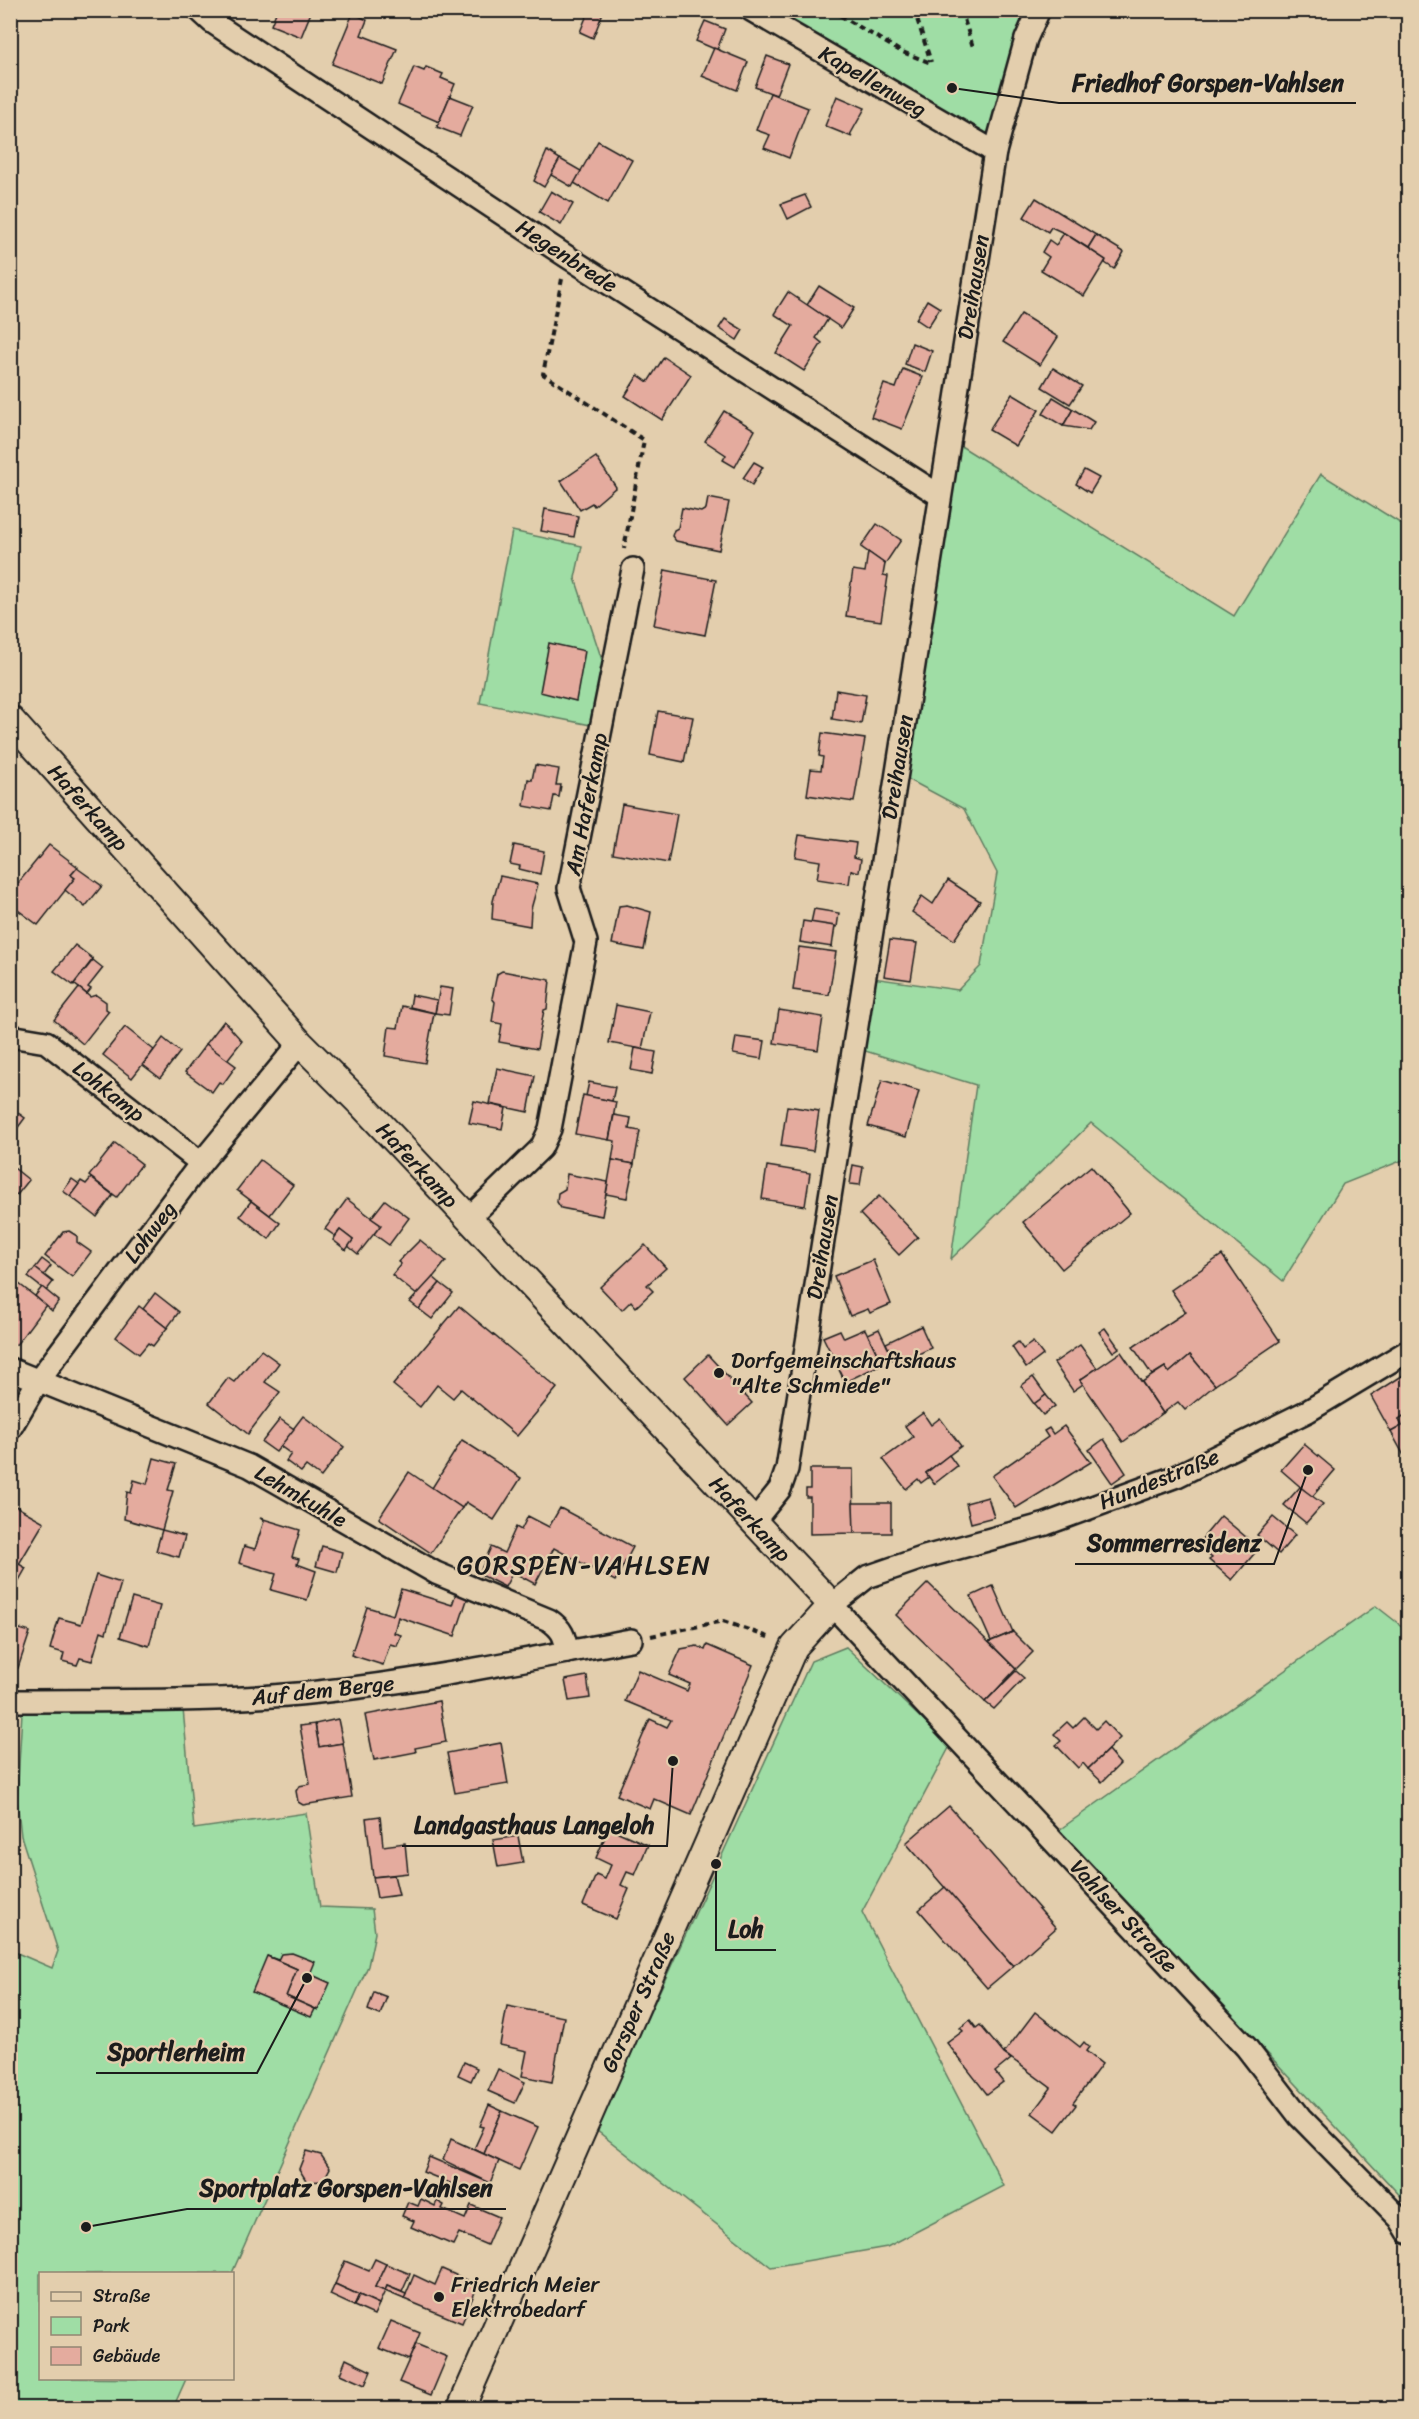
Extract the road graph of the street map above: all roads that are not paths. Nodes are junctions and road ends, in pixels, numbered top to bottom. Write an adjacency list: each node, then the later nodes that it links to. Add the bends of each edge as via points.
1 (199, 10): 5 (street, Hegenbrede, via 566,255)
2 (751, 10): 4 (street, Kapellenweg)
3 (1039, 10): 4 (street, Dreihausen, via 1026,39)
4 (995, 152): 5 (street, Dreihausen)
5 (939, 495): 16 (street, Dreihausen, via 787,1469 780,1489)
6 (633, 569): 11 (street, Am Haferkamp, via 569,888 586,942 550,1129 541,1148)
7 (10, 719): 9 (street, Haferkamp)
8 (10, 1036): 10 (street, Lohkamp, via 46,1042)
9 (300, 1043): 10 (street, Lohweg); 11 (street, Haferkamp)
10 (201, 1163): 14 (street, Lohweg)
11 (468, 1219): 16 (street, Haferkamp)
12 (1408, 1352): 17 (street, Hundestraße, via 1308,1411 1177,1476 1046,1524 867,1577)
13 (10, 1369): 14 (street, Lehmkuhle)
14 (38, 1381): 15 (street, Lohweg); 19 (street, Lehmkuhle, via 249,1466 436,1573 549,1620 565,1636)
15 (10, 1429)
16 (755, 1520): 17 (street, Haferkamp)
17 (832, 1605): 21 (street, Vahlser Straße, via 1246,2047 1300,2117 1400,2218); 22 (street, Gorsper Straße, via 794,1647)
18 (631, 1640): 19 (street, Auf dem Berge)
19 (567, 1652): 20 (street, Auf dem Berge, via 407,1681 307,1693 238,1699)
20 (10, 1701)
21 (1408, 2232)
22 (461, 2409)

